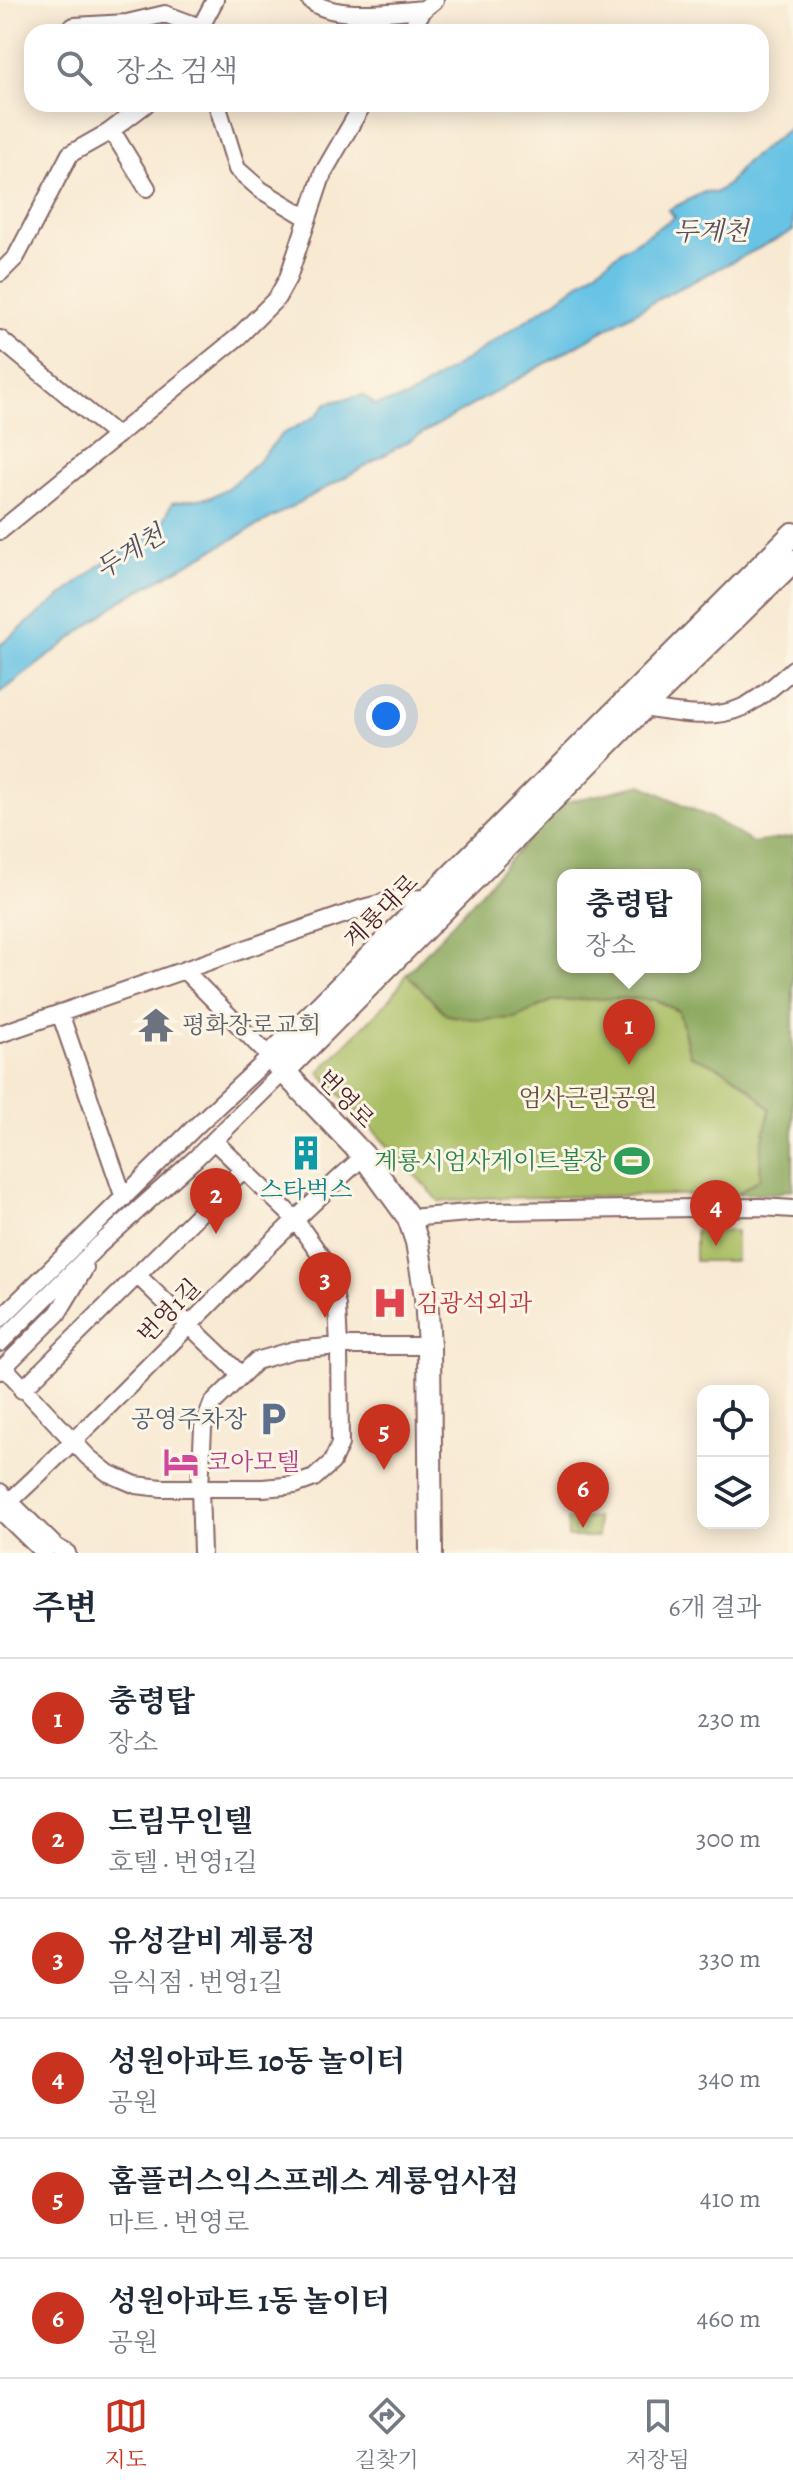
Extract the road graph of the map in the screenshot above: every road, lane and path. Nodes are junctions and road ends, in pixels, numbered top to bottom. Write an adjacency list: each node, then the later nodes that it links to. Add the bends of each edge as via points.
1 (215, 0): 6 (street)
2 (310, 0): 3 (street, via 337,13)
3 (430, 4): 7 (street)
4 (109, 24): 5 (street, via 165,14)
5 (186, 24)
6 (202, 24)
7 (415, 24)
8 (135, 112): 11 (street)
9 (219, 112): 13 (street, via 237,169)
10 (358, 112): 13 (street, via 323,173)
11 (109, 132): 12 (street); 14 (street, via 70,154 16,257)
12 (147, 188)
13 (306, 217): 16 (street, via 277,298 238,337)
14 (0, 273)
15 (0, 339): 16 (street)
16 (117, 436): 17 (street)
17 (0, 531)
18 (793, 534): 24 (main road, 계룡대로)
19 (793, 561): 21 (main road, 계룡대로)
20 (793, 669): 23 (street, via 742,708)
21 (678, 675): 22 (main road, 계룡대로); 23 (street, via 673,694)
22 (643, 708): 23 (street); 28 (main road, 계룡대로)
23 (685, 713)
24 (429, 898): 25 (street, via 363,908); 28 (main road, 계룡대로)
25 (184, 970): 26 (street); 28 (street)
26 (60, 1013): 27 (street); 32 (street)
27 (0, 1034)
28 (277, 1064): 29 (street, 계룡대로); 30 (main road, 번영로); 32 (street, 계룡대로, via 194,1128)
29 (214, 1141): 31 (street); 36 (street, 계룡대로)
30 (364, 1156): 34 (street, 번영1길); 35 (main road, 번영로)
31 (244, 1169): 34 (street); 37 (street)
32 (124, 1198): 38 (street, 계룡대로)
33 (793, 1209): 35 (street, via 491,1211)
34 (294, 1218): 39 (street, 번영1길); 41 (street, via 328,1266)
35 (409, 1218): 42 (main road, 번영로, via 426,1297)
36 (98, 1246): 40 (street, 계룡대로); 43 (street, via 58,1313)
37 (137, 1275): 39 (street); 45 (street)
38 (0, 1319)
39 (188, 1325): 44 (street); 46 (street, 번영1길)
40 (0, 1343)
41 (339, 1346): 42 (street); 44 (street, via 269,1357); 47 (street, via 340,1444 332,1462 314,1478 295,1485)
42 (429, 1346): 52 (main road, 번영로)
43 (2, 1369): 45 (street)
44 (241, 1375): 47 (street, via 212,1404 203,1428)
45 (22, 1390): 46 (street)
46 (73, 1443): 47 (street, via 108,1473 136,1485); 48 (street, 번영1길)
47 (200, 1488): 51 (street)
48 (2, 1502): 49 (street); 50 (street)
49 (44, 1553)
50 (67, 1553)
51 (202, 1553)
52 (431, 1553)

